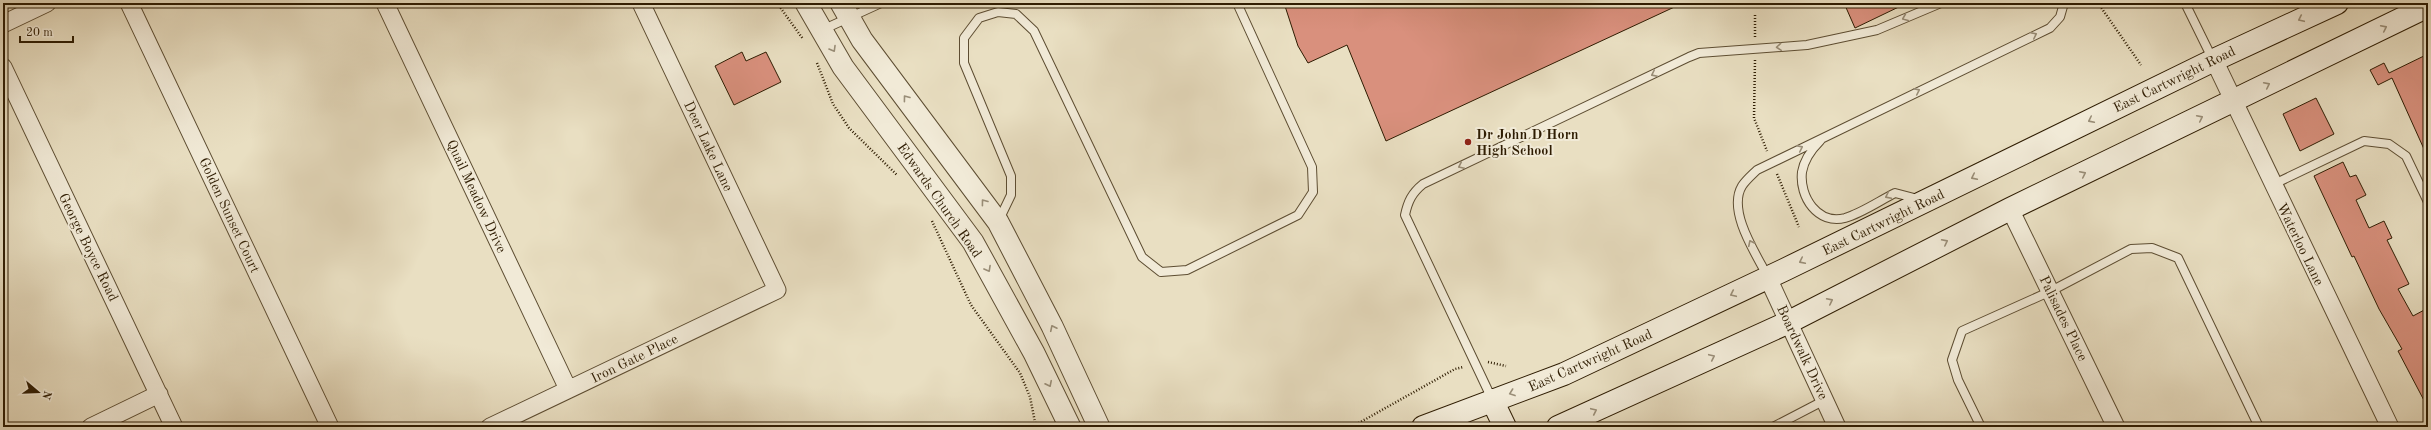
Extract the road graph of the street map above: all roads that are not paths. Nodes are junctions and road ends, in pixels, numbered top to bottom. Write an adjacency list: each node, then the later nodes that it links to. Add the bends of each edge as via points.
1 (47, 3): 14 (street)
2 (129, 3): 35 (street, Golden Sunset Court)
3 (385, 3): 29 (street, Quail Meadow Drive)
4 (642, 3): 26 (street, Deer Lake Lane)
5 (806, 3): 15 (street, Edwards Church Road)
6 (881, 3): 13 (lane)
7 (1237, 3): 24 (lane, via 1312,167 1313,192 1298,215 1186,270 1161,272 1142,257 1034,31 1016,14 998,12 979,18 964,38 964,63 1012,176 1010,195)
8 (1941, 3): 31 (lane, one-way to 31, via 1877,30 1807,45 1699,53 1423,184 1413,192 1407,203 1405,215)
9 (2064, 3): 19 (lane, one-way to 9, via 2050,28 2060,17)
10 (2185, 3): 16 (lane)
11 (2337, 3): 16 (main road, East Cartwright Road, one-way to 16)
12 (2428, 6): 18 (main road, one-way to 12)
13 (844, 11): 15 (lane); 24 (street, one-way to 13)
14 (3, 24)
15 (814, 37): 37 (street, Edwards Church Road, one-way to 37, via 842,66 973,242 1034,353)
16 (2214, 60): 18 (street, Waterloo Lane); 21 (main road, East Cartwright Road, one-way to 21)
17 (3, 67): 30 (street, George Boyce Road)
18 (2232, 103): 20 (street, Waterloo Lane); 23 (main road, one-way to 18)
19 (1824, 136): 21 (lane, one-way to 19, via 1895,193 1845,218 1823,216 1806,199 1802,186 1802,172 1811,149); 25 (lane, one-way to 19, via 1743,226 1738,206 1742,186 1757,170)
20 (2272, 185): 22 (lane, via 2364,141 2389,144 2406,156); 47 (street, Waterloo Lane)
21 (1925, 201): 25 (main road, East Cartwright Road, one-way to 25)
22 (2428, 202)
23 (2010, 209): 27 (street, Palisades Place); 28 (main road, one-way to 23)
24 (998, 222): 38 (street, one-way to 24, via 1052,326)
25 (1768, 278): 28 (street, Boardwalk Drive); 31 (main road, East Cartwright Road, one-way to 31, via 1564,374)
26 (778, 290): 29 (street, Iron Gate Place)
27 (2051, 291): 44 (lane, via 1962,331 1952,360 1958,380); 45 (street, Palisades Place); 46 (lane, via 2131,249 2152,248 2178,258)
28 (1789, 322): 32 (street, Boardwalk Drive); 41 (main road, one-way to 28)
29 (568, 390): 36 (street, Iron Gate Place)
30 (159, 394): 33 (street); 34 (street, George Boyce Road)
31 (1492, 400): 39 (main road, East Cartwright Road); 40 (main road)
32 (1825, 400): 42 (lane); 43 (street, Boardwalk Drive)
33 (91, 427)
34 (174, 427)
35 (330, 427)
36 (490, 427)
37 (1070, 427)
38 (1099, 427)
39 (1423, 427)
40 (1505, 427)
41 (1558, 427)
42 (1773, 427)
43 (1837, 427)
44 (1981, 427)
45 (2116, 427)
46 (2259, 427)
47 (2390, 427)

